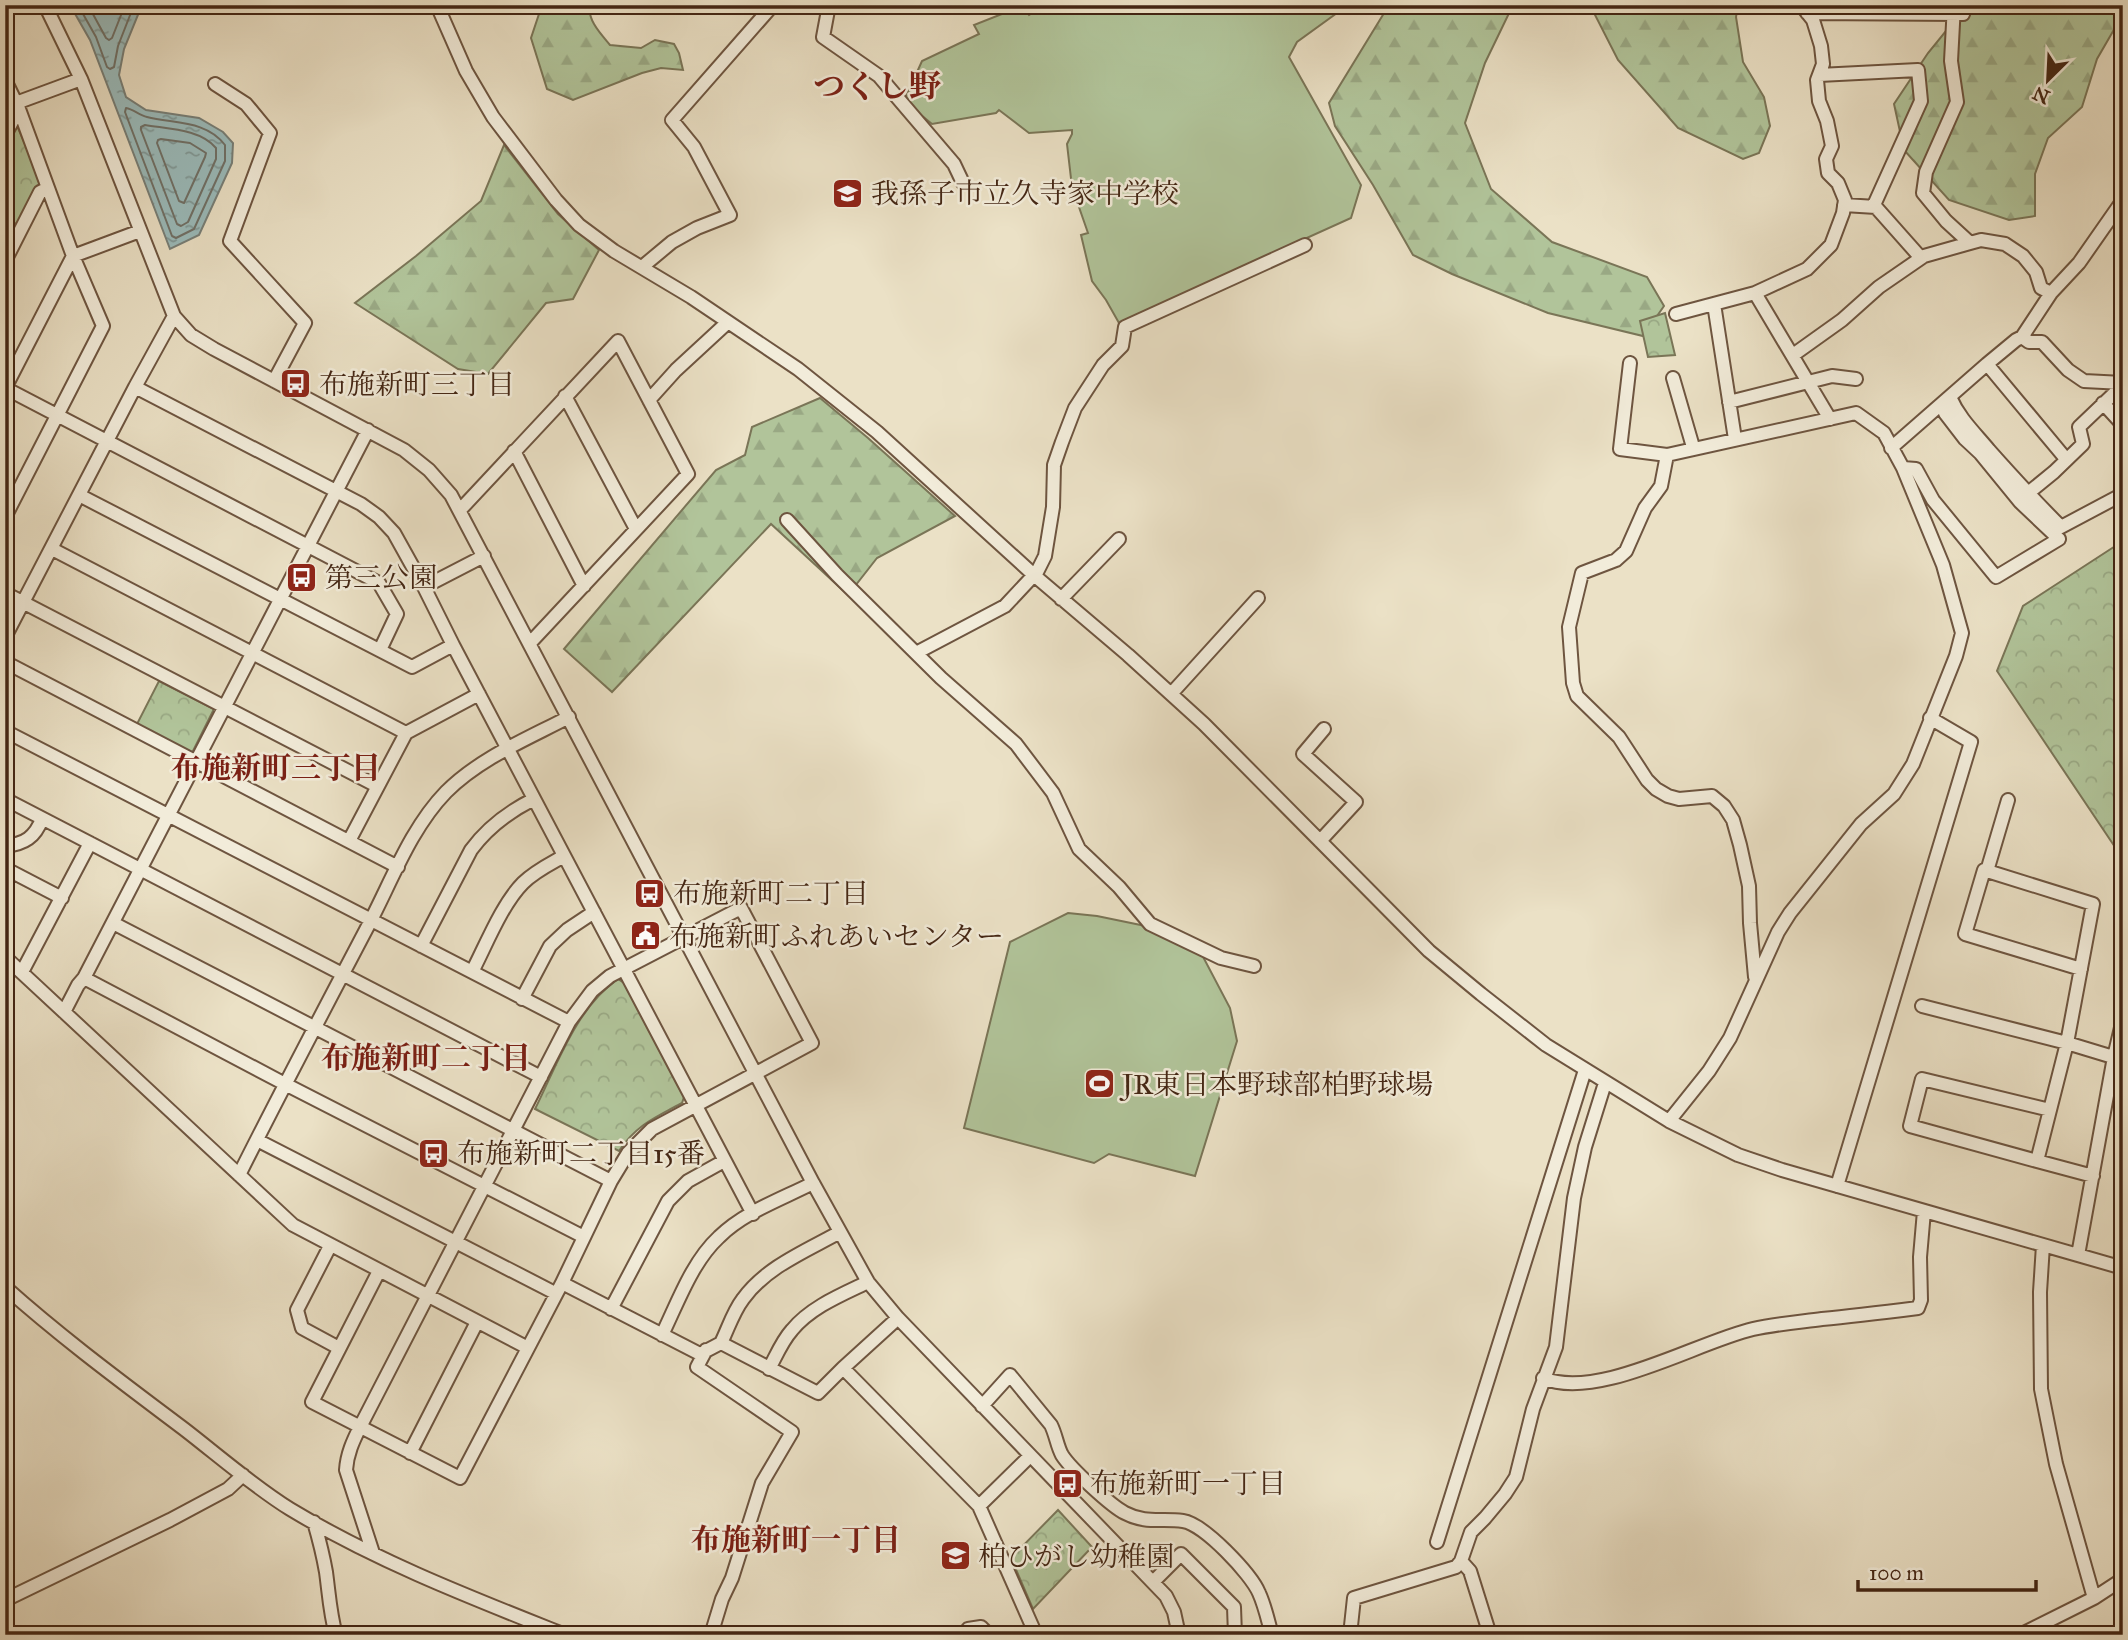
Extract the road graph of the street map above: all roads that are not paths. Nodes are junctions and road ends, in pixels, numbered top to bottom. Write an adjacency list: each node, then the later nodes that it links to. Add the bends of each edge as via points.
1 (45, 5): 8 (street)
2 (437, 5): 24 (street, via 477,91 524,160 579,225)
3 (773, 5): 24 (street, via 672,120 695,147 730,215 672,242)
4 (829, 5): 13 (street, via 823,37 879,76 954,164)
5 (1958, 8): 6 (street); 19 (street, via 1951,61 1956,103 1926,172 1923,193)
6 (1804, 9): 7 (street, via 1814,20 1821,46)
7 (1819, 75): 16 (street, via 1819,101 1832,146 1826,159 1828,173 1838,183); 17 (street, via 1918,70 1921,101)
8 (80, 79): 11 (street); 18 (street)
9 (5, 80): 11 (street)
10 (215, 84): 37 (street, via 246,104 270,133 230,241 305,323)
11 (18, 106): 12 (street); 14 (street)
12 (5, 135)
13 (963, 183)
14 (48, 188): 21 (street); 23 (street, via 40,192)
15 (2123, 200): 26 (street)
16 (1844, 205): 17 (street); 25 (street, via 1831,245 1807,269)
17 (1876, 207): 22 (street)
18 (139, 231): 21 (street); 29 (street)
19 (1970, 243): 22 (street); 26 (street, via 2005,244 2023,256 2041,288)
20 (1305, 245): 71 (street, via 1125,327 1122,346 1103,365 1075,408 1062,442 1054,465 1045,556)
21 (73, 256): 41 (street); 47 (street, via 103,326)
22 (1922, 258): 32 (street)
23 (5, 261)
24 (642, 267): 30 (street)
25 (1755, 293): 27 (street); 32 (street)
26 (2051, 293): 31 (street)
27 (1714, 304): 28 (street); 45 (street)
28 (1676, 314)
29 (174, 316): 37 (street, via 191,335); 40 (street)
30 (729, 322): 43 (street); 71 (street, via 841,401)
31 (2022, 337): 34 (street); 39 (street, via 2042,342 2084,381)
32 (1793, 355): 38 (street)
33 (1630, 363): 56 (street, via 1620,449)
34 (1987, 364): 44 (street); 57 (street)
35 (1673, 379): 53 (street)
36 (1856, 379): 38 (street, via 1832,376)
37 (274, 380): 50 (street)
38 (1808, 382): 45 (street); 48 (street)
39 (2123, 384): 46 (street)
40 (135, 387): 52 (street); 59 (street)
41 (5, 388): 47 (street)
42 (565, 396): 43 (street, via 618,341); 55 (street); 66 (street)
43 (649, 400): 66 (street, via 688,474)
44 (1946, 401): 54 (street); 58 (street, via 1945,413 1965,439 2059,539 1996,576 1933,500 1916,469); 60 (street)
45 (1729, 402): 51 (street)
46 (2103, 403): 49 (street); 57 (street, via 2079,427 2083,444)
47 (58, 415): 52 (street); 64 (street)
48 (1830, 419): 51 (street); 54 (street, via 1856,413 1884,433)
49 (2123, 425)
50 (368, 430): 59 (street); 63 (street, via 429,470)
51 (1735, 439): 53 (street)
52 (107, 440): 62 (street); 68 (street)
53 (1693, 447): 56 (street)
54 (1891, 449): 58 (street)
55 (514, 451): 63 (street); 72 (street)
56 (1667, 455): 125 (street, via 1661,486 1626,551 1616,560 1582,573 1569,626 1573,683 1577,696 1619,737 1656,789 1679,799 1712,796 1733,820 1749,886)
57 (2066, 459): 60 (street)
58 (1903, 468): 90 (street, via 1942,565 1962,633)
59 (335, 490): 68 (street); 73 (street, via 379,517 394,533)
60 (2027, 494): 61 (street, via 2061,527)
61 (2123, 494)
62 (79, 495): 69 (street); 76 (street)
63 (460, 510): 70 (street)
64 (5, 517)
65 (787, 520): 83 (street)
66 (636, 529): 72 (street)
67 (1119, 539): 77 (street)
68 (307, 544): 76 (street); 82 (street, via 379,583 397,614)
69 (52, 549): 78 (street); 84 (street)
70 (484, 556): 73 (street); 80 (street)
71 (1034, 575): 77 (street); 83 (street, via 1005,606)
72 (584, 586): 80 (street)
73 (424, 587): 81 (street)
74 (5, 593): 78 (street)
75 (1258, 598): 87 (street)
76 (280, 599): 82 (street); 84 (street)
77 (1061, 599): 87 (street)
78 (23, 603): 79 (street); 88 (street)
79 (5, 637)
80 (530, 643): 89 (street)
81 (453, 645): 82 (street, via 412,667); 86 (street)
82 (380, 650)
83 (916, 653): 118 (street, via 1026,755 1053,793 1079,849 1150,924 1221,958)
84 (253, 654): 88 (street); 93 (street)
85 (5, 662): 95 (street)
86 (479, 694): 93 (street); 94 (street)
87 (1171, 694): 103 (street)
88 (225, 708): 95 (street); 96 (street)
89 (569, 717): 94 (street); 115 (street)
90 (1930, 718): 125 (street, via 1913,764 1894,794 1861,824 1790,914); 150 (street, via 1971,743)
91 (1324, 729): 103 (street, via 1303,754 1356,802)
92 (5, 731): 100 (street)
93 (406, 733): 96 (street)
94 (507, 749): 98 (street); 107 (street, via 447,791 422,822)
95 (197, 762): 100 (street); 102 (street)
96 (377, 786): 102 (street)
97 (5, 799): 101 (street)
98 (534, 799): 106 (street); 116 (street, via 502,817 480,838)
99 (2008, 800): 109 (street)
100 (169, 816): 108 (street); 113 (street)
101 (43, 819): 104 (street); 105 (street, via 36,834)
102 (349, 841): 107 (street)
103 (1320, 841): 134 (street, via 1429,951 1546,1045)
104 (90, 844): 108 (street); 111 (street)
105 (10, 847)
106 (564, 856): 112 (street); 122 (street, via 538,870 512,897)
107 (398, 867): 113 (street)
108 (141, 869): 114 (street); 123 (street)
109 (1987, 871): 120 (street, via 2093,904); 120 (street, via 1965,934)
110 (5, 885): 111 (street, via 12,872)
111 (62, 898): 121 (street)
112 (594, 912): 119 (street); 126 (street, via 550,946)
113 (371, 920): 116 (street); 123 (street)
114 (113, 923): 124 (street); 131 (street)
115 (685, 937): 119 (street); 135 (street); 135 (street, via 741,908 812,1043)
116 (421, 946): 122 (street)
117 (5, 957): 121 (street)
118 (1254, 966)
119 (623, 968): 130 (street, via 592,990); 139 (street)
120 (2081, 969): 132 (street)
121 (22, 972): 128 (street)
122 (472, 972): 126 (street)
123 (342, 975): 131 (street); 136 (street)
124 (84, 978): 128 (street); 138 (street)
125 (1755, 981): 141 (street, via 1730,1038)
126 (522, 999): 130 (street)
127 (1922, 1006): 132 (street)
128 (64, 1012): 146 (street)
129 (2123, 1020): 133 (street)
130 (569, 1022): 136 (street)
131 (314, 1029): 138 (street); 142 (street)
132 (2067, 1043): 133 (street); 140 (street)
133 (2118, 1059): 147 (street)
134 (1585, 1070): 137 (street); 184 (street)
135 (756, 1073): 139 (street); 149 (street)
136 (541, 1077): 142 (street)
137 (1605, 1083): 141 (street); 176 (street, via 1574,1198 1556,1347)
138 (285, 1084): 143 (street); 151 (street)
139 (695, 1105): 144 (street); 148 (street, via 639,1139)
140 (2050, 1110): 145 (street); 145 (street, via 1922,1079 1910,1126)
141 (1669, 1121): 150 (street, via 1738,1154)
142 (513, 1131): 148 (street); 151 (street)
143 (257, 1140): 146 (street); 156 (street)
144 (724, 1161): 153 (street); 166 (street, via 688,1181 668,1201)
145 (2037, 1161): 147 (street)
146 (239, 1175): 158 (street, via 293,1225)
147 (2093, 1176): 159 (street)
148 (611, 1181): 155 (street)
149 (813, 1183): 153 (street); 154 (street)
150 (1837, 1186): 152 (street)
151 (485, 1187): 155 (street); 156 (street)
152 (1924, 1211): 157 (street); 176 (street, via 1918,1308 1754,1328 1619,1377 1580,1382)
153 (752, 1214): 169 (street, via 733,1225 699,1261)
154 (840, 1232): 162 (street); 170 (street, via 755,1284)
155 (584, 1237): 164 (street)
156 (456, 1242): 164 (street); 165 (street)
157 (2043, 1245): 159 (street); 189 (street, via 2041,1389 2056,1464)
158 (330, 1246): 161 (street); 171 (street, via 297,1310 302,1328)
159 (2078, 1255): 160 (street)
160 (2123, 1268)
161 (379, 1271): 165 (street); 171 (street)
162 (868, 1282): 167 (street); 175 (street, via 804,1318 792,1329)
163 (5, 1287): 181 (street)
164 (558, 1288): 166 (street); 172 (street)
165 (428, 1297): 168 (street); 178 (street)
166 (611, 1309): 169 (street)
167 (898, 1318): 174 (street); 177 (street)
168 (477, 1322): 172 (street); 179 (street)
169 (662, 1335): 173 (street, via 700,1354)
170 (721, 1343): 173 (street); 175 (street)
171 (339, 1348): 178 (street, via 312,1402)
172 (527, 1348): 179 (street, via 460,1478)
173 (706, 1350): 194 (street, via 697,1367 792,1432 762,1483)
174 (843, 1368): 175 (street, via 818,1393); 182 (street)
175 (769, 1369)
176 (1543, 1378): 186 (street, via 1516,1477 1471,1532)
177 (982, 1406): 180 (street); 199 (street, via 1010,1375 1051,1425 1070,1467 1122,1512 1142,1521 1185,1521 1231,1556 1259,1592)
178 (360, 1427): 179 (street); 185 (street, via 346,1470)
179 (410, 1452)
180 (1030, 1456): 182 (street); 188 (street)
181 (243, 1475): 183 (street); 190 (street, via 228,1489 182,1514)
182 (979, 1506): 196 (street)
183 (314, 1522): 185 (street); 192 (street)
184 (1437, 1542)
185 (373, 1553): 193 (street)
186 (1461, 1561): 200 (street, via 1456,1567 1354,1598); 201 (street, via 1469,1571)
187 (2123, 1579): 189 (street)
188 (1153, 1582): 197 (street, via 1166,1596); 198 (street, via 1181,1554 1234,1607)
189 (2094, 1598): 202 (street)
190 (5, 1600)
191 (968, 1629): 195 (street, via 981,1627)
192 (337, 1635)
193 (565, 1635)
194 (711, 1635)
195 (989, 1635)
196 (1036, 1635)
197 (1180, 1635)
198 (1235, 1635)
199 (1272, 1635)
200 (1350, 1635)
201 (1490, 1635)
202 (2020, 1635)

